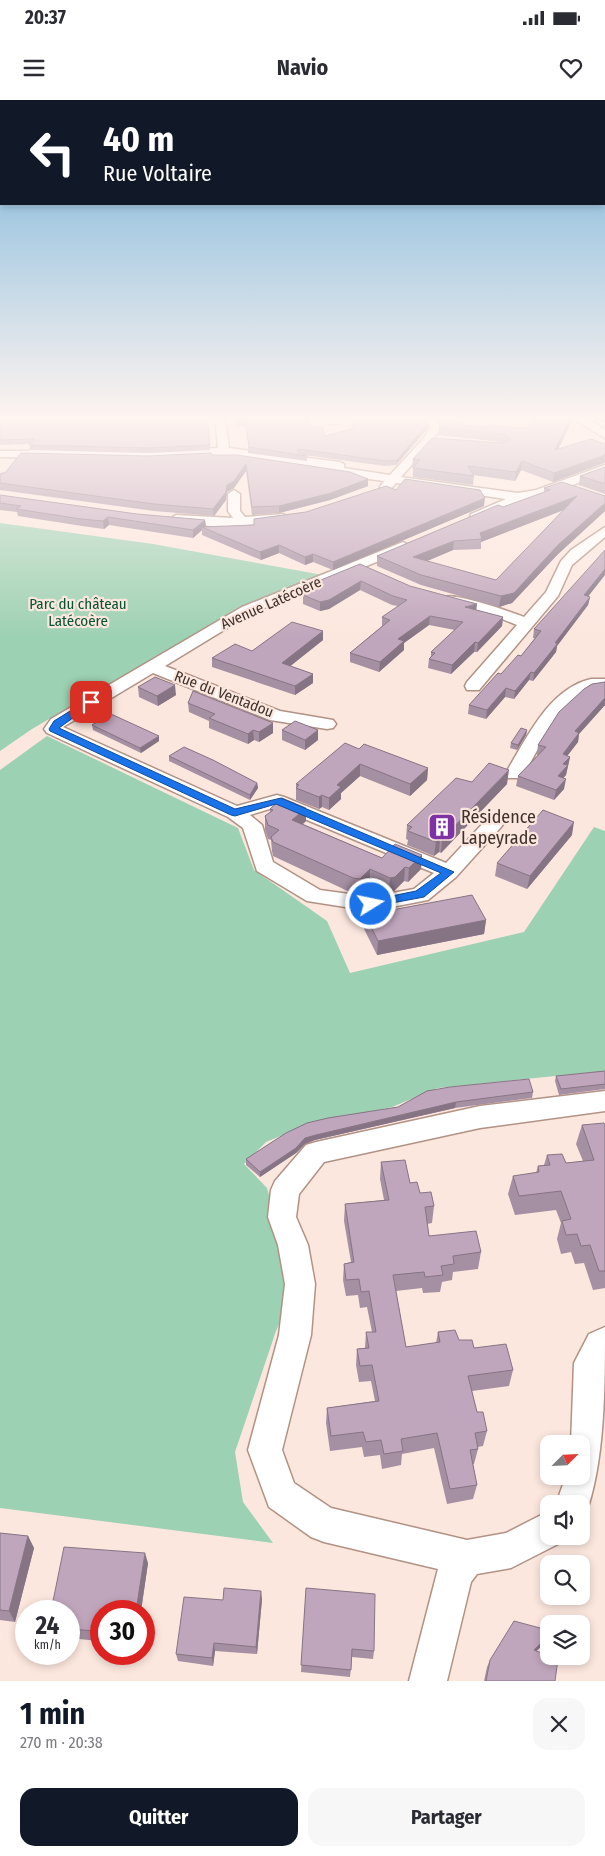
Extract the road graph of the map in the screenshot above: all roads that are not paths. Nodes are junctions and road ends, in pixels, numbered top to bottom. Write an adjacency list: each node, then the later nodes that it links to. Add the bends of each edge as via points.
1 (377, 490): 6 (street)
2 (481, 490): 8 (street)
3 (543, 490): 8 (street)
4 (575, 490): 5 (street)
5 (582, 492)
6 (370, 493)
7 (234, 494): 11 (street, via 234,511)
8 (513, 495): 12 (street)
9 (298, 515): 11 (street)
10 (164, 517): 11 (street)
11 (242, 522)
12 (462, 523)
13 (605, 532): 18 (street, via 566,564 553,593)
14 (416, 541): 15 (street, Avenue Latécoère)
15 (360, 566): 16 (street); 19 (street, Avenue Latécoère, via 247,610)
16 (376, 572)
17 (434, 595): 18 (street)
18 (532, 619): 21 (street)
19 (151, 666): 22 (street, Rue du Ventadou, via 276,716); 24 (street, Avenue Latécoère, via 57,723 53,729)
20 (605, 684): 23 (street, via 590,683 574,690 550,717)
21 (473, 686)
22 (327, 724)
23 (514, 774)
24 (235, 813): 26 (street, via 277,801); 26 (street, via 252,825 264,866 315,896 371,904 420,894)
25 (494, 823): 26 (street)
26 (449, 872)
27 (605, 1101): 31 (street, via 480,1117 316,1153 285,1190 282,1217 293,1245 300,1284 295,1335 265,1450 282,1496 324,1524)
28 (605, 1342): 29 (street, via 590,1363 587,1458)
29 (578, 1495)
30 (540, 1534): 31 (street, via 511,1550)
31 (466, 1558): 32 (street, via 455,1573)
32 (428, 1681)

